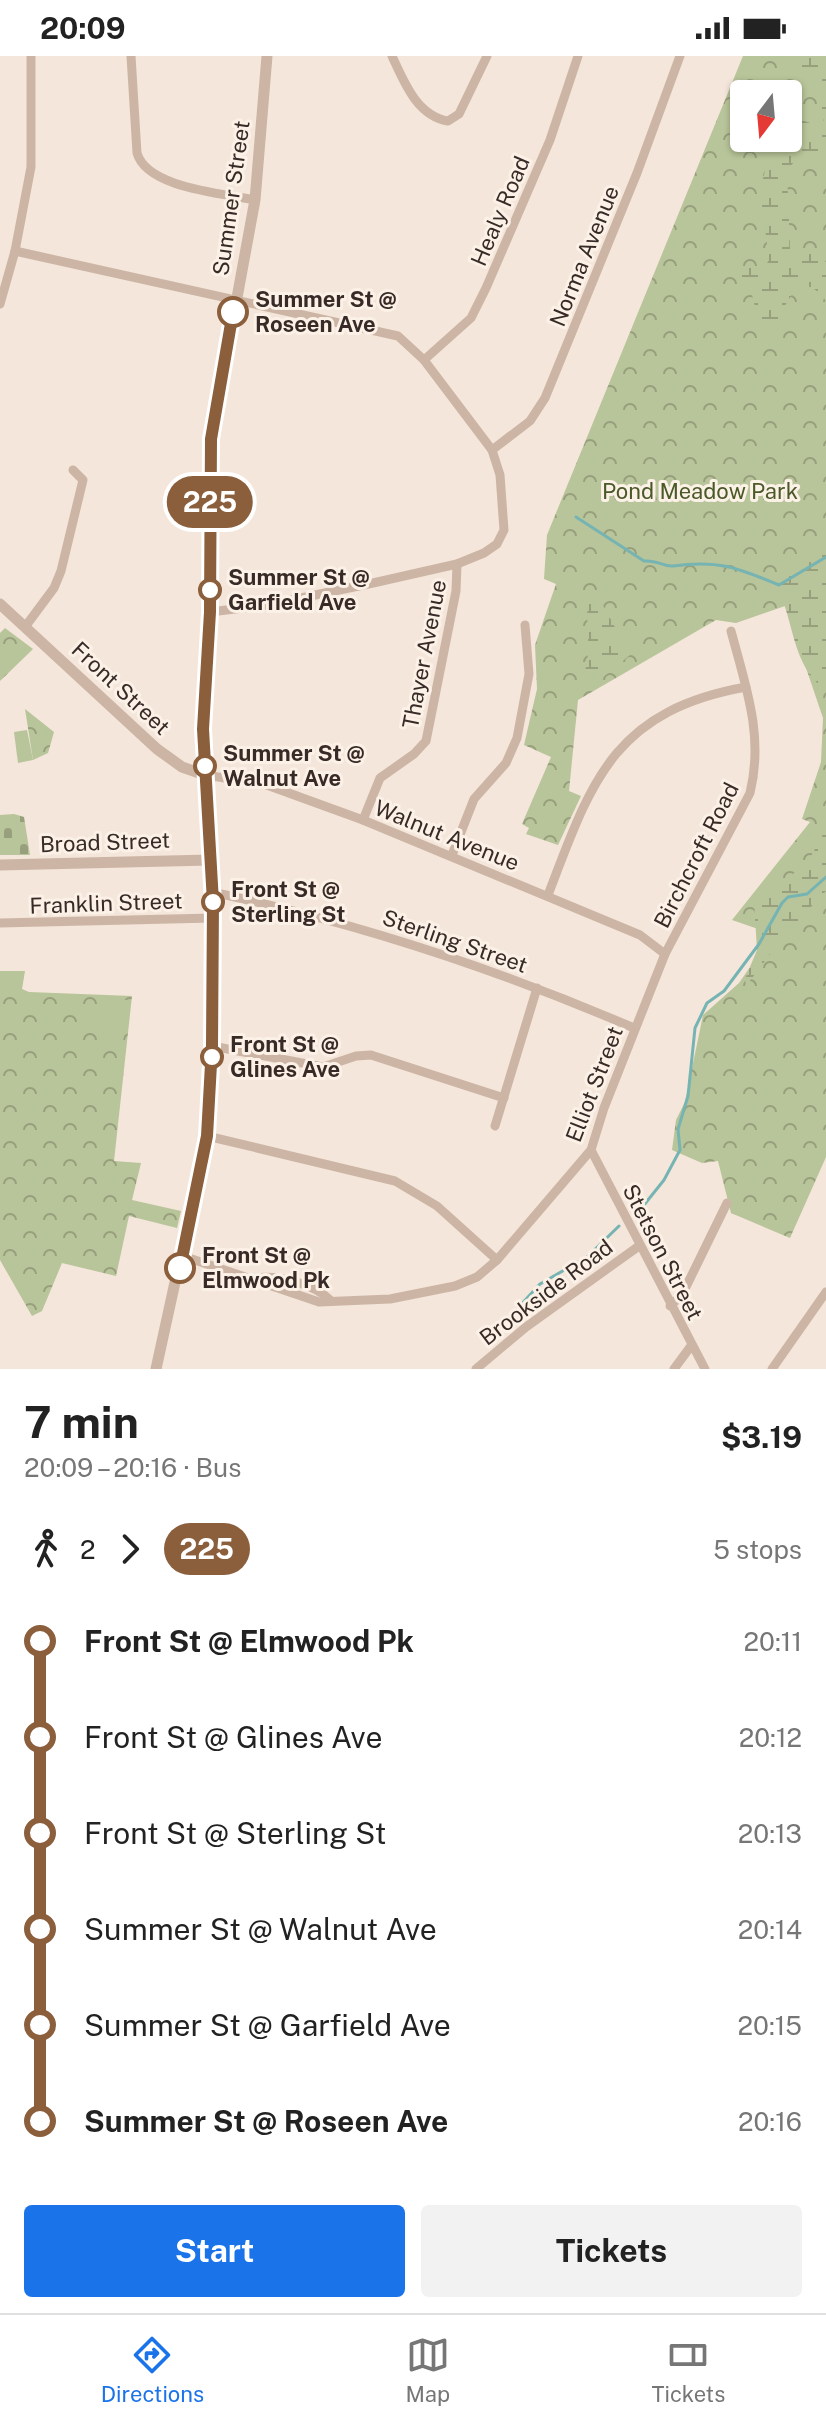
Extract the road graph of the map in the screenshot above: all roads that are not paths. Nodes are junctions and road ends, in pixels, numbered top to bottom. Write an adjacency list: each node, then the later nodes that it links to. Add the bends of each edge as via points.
1 (31, 56): 9 (street, via 31,167)
2 (131, 56): 8 (street, via 137,153 144,168 166,181)
3 (267, 56): 8 (street, Summer Street)
4 (392, 56): 5 (street, via 424,111 448,121 459,114)
5 (487, 56)
6 (578, 56): 12 (street, Healy Road, via 550,140 471,318)
7 (680, 56): 13 (street, Norma Avenue, via 545,398 530,421)
8 (255, 200): 10 (street, Summer Street)
9 (15, 251): 10 (street); 11 (street)
10 (235, 301): 12 (street, via 381,329 398,336); 17 (street, Summer Street, via 211,439)
11 (0, 304)
12 (424, 360): 13 (street)
13 (492, 450): 15 (street, via 505,516 502,538)
14 (73, 470): 19 (street, via 83,480 61,571)
15 (457, 564): 17 (street, via 267,605); 23 (street, Thayer Avenue, via 428,734 421,748 380,778)
16 (0, 604): 19 (street, Front Street)
17 (210, 612): 22 (street, Summer Street)
18 (525, 625): 24 (street, via 529,674 517,738 506,763 474,799)
19 (25, 627): 22 (street, Front Street, via 157,749)
20 (731, 631): 21 (street, Birchcroft Road)
21 (746, 687): 28 (street, via 660,717 614,754 589,791); 31 (street, Birchcroft Road, via 758,747 750,793)
22 (205, 775): 23 (street, Walnut Avenue, via 264,784); 25 (street)
23 (363, 820): 24 (street, Walnut Avenue)
24 (452, 855): 28 (street, Walnut Avenue)
25 (210, 860): 26 (street, Broad Street); 27 (street)
26 (0, 865)
27 (212, 892): 29 (street); 32 (street, Sterling Street, via 354,925)
28 (548, 895): 31 (street, Walnut Avenue, via 640,935)
29 (213, 918): 30 (street, Franklin Street); 34 (street)
30 (0, 923)
31 (665, 954): 33 (street, Elliot Street)
32 (537, 988): 33 (street, Sterling Street); 35 (street)
33 (634, 1028): 38 (street, Elliot Street)
34 (212, 1046): 35 (street, via 331,1066 371,1055); 37 (street)
35 (504, 1098): 36 (street)
36 (495, 1126)
37 (207, 1136): 41 (street); 42 (street, via 395,1181 437,1206)
38 (591, 1150): 40 (street, Stetson Street); 42 (street, Elliot Street)
39 (727, 1203): 44 (street, via 682,1295)
40 (639, 1246): 44 (street, Stetson Street); 47 (street, Brookside Road)
41 (183, 1256): 42 (street, Elliot Street, via 319,1302 390,1299 455,1286); 46 (street)
42 (497, 1260)
43 (826, 1292): 50 (street)
44 (670, 1306): 45 (street, Stetson Street)
45 (691, 1346): 48 (street); 49 (street, Stetson Street)
46 (156, 1369)
47 (476, 1369)
48 (674, 1369)
49 (705, 1369)
50 (772, 1369)

